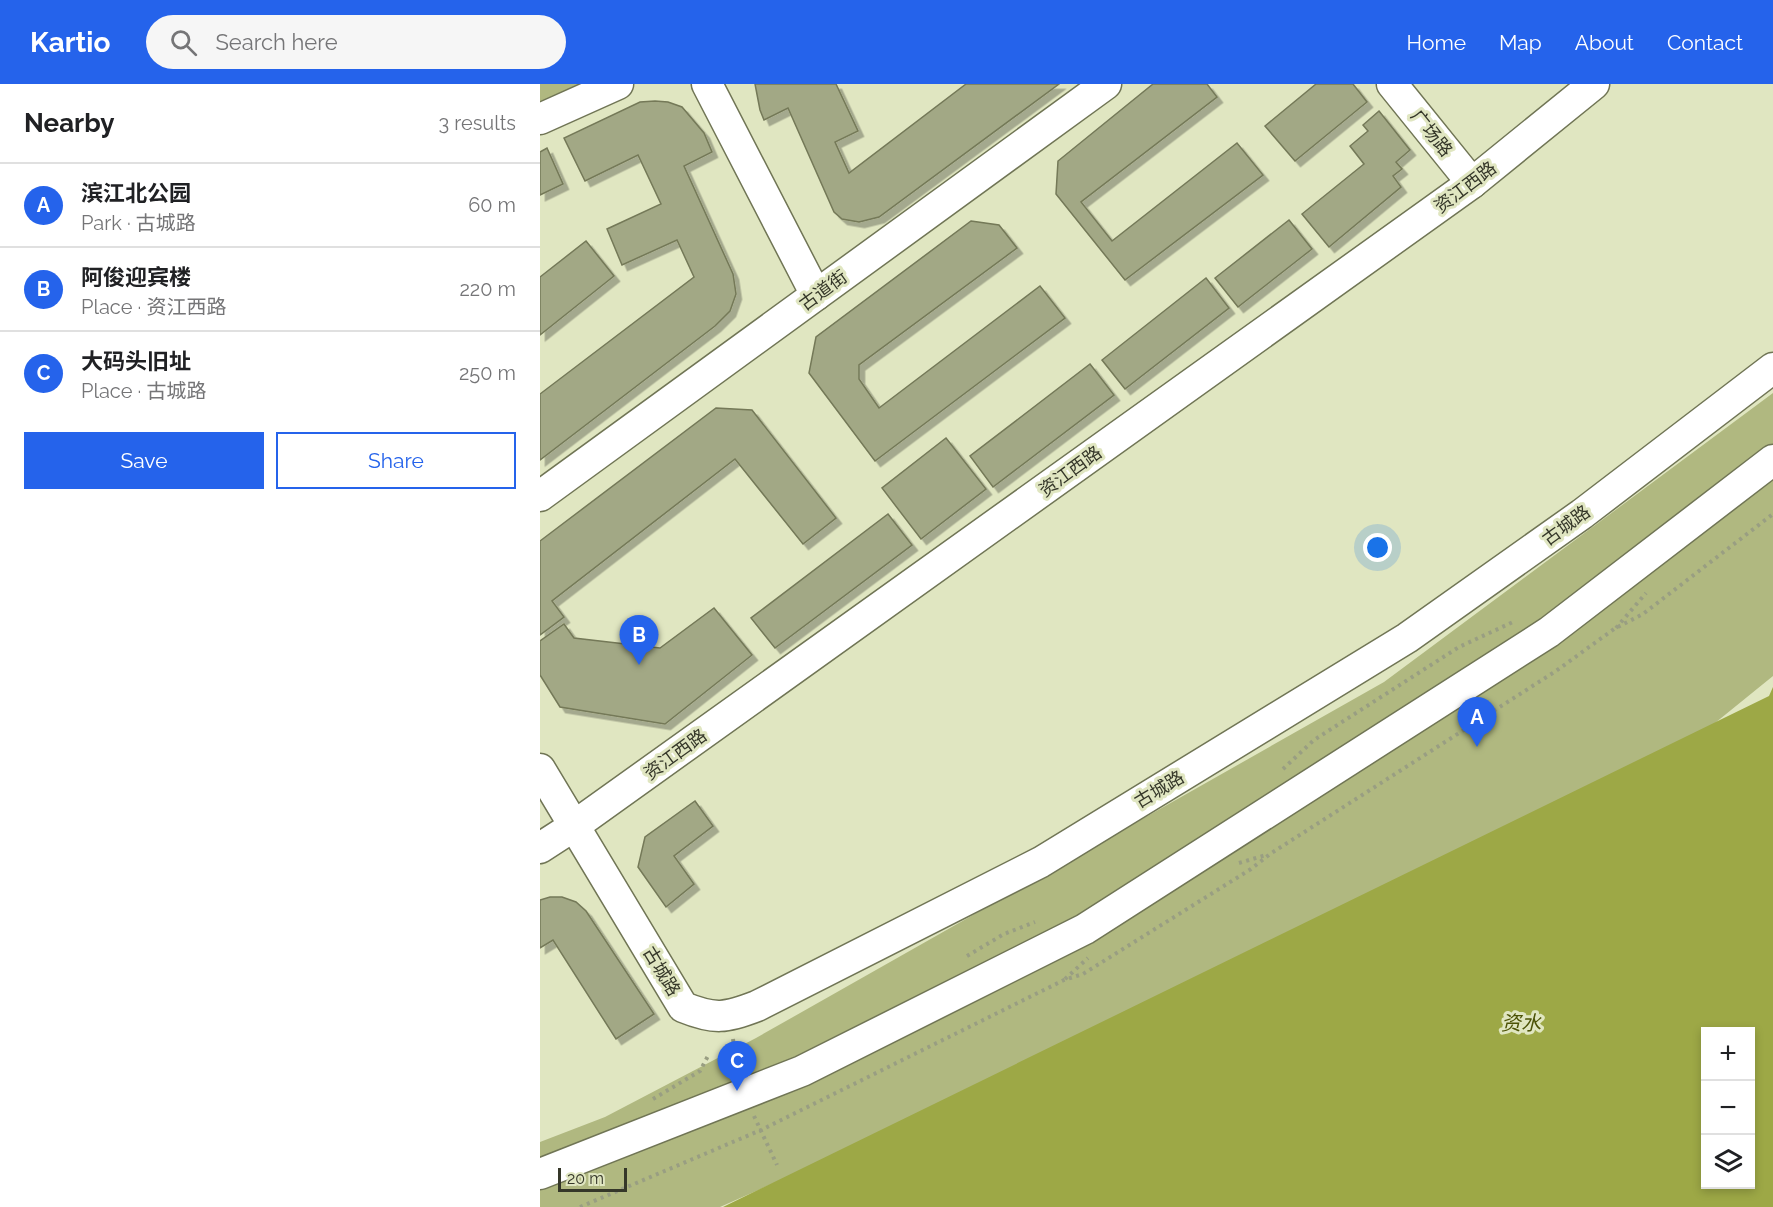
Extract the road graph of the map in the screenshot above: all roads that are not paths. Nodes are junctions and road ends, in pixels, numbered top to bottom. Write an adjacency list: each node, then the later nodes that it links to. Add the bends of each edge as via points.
1 (618, 84): 6 (street)
2 (706, 84): 8 (street)
3 (1106, 84): 8 (street, 古道街)
4 (1392, 84): 7 (street, 广场路)
5 (1594, 84): 7 (street, 资江西路)
6 (540, 119)
7 (1472, 183): 13 (street, 资江西路)
8 (816, 295): 11 (street, 古道街)
9 (1773, 368): 13 (street, 古城路, via 1582,514 1397,644 1041,862 731,1016 702,1015 683,1006)
10 (1773, 460): 15 (street, via 1549,632 1085,929 802,1071)
11 (540, 496)
12 (540, 769): 13 (street, 古城路)
13 (574, 826): 14 (street, 资江西路)
14 (540, 848)
15 (540, 1174)

